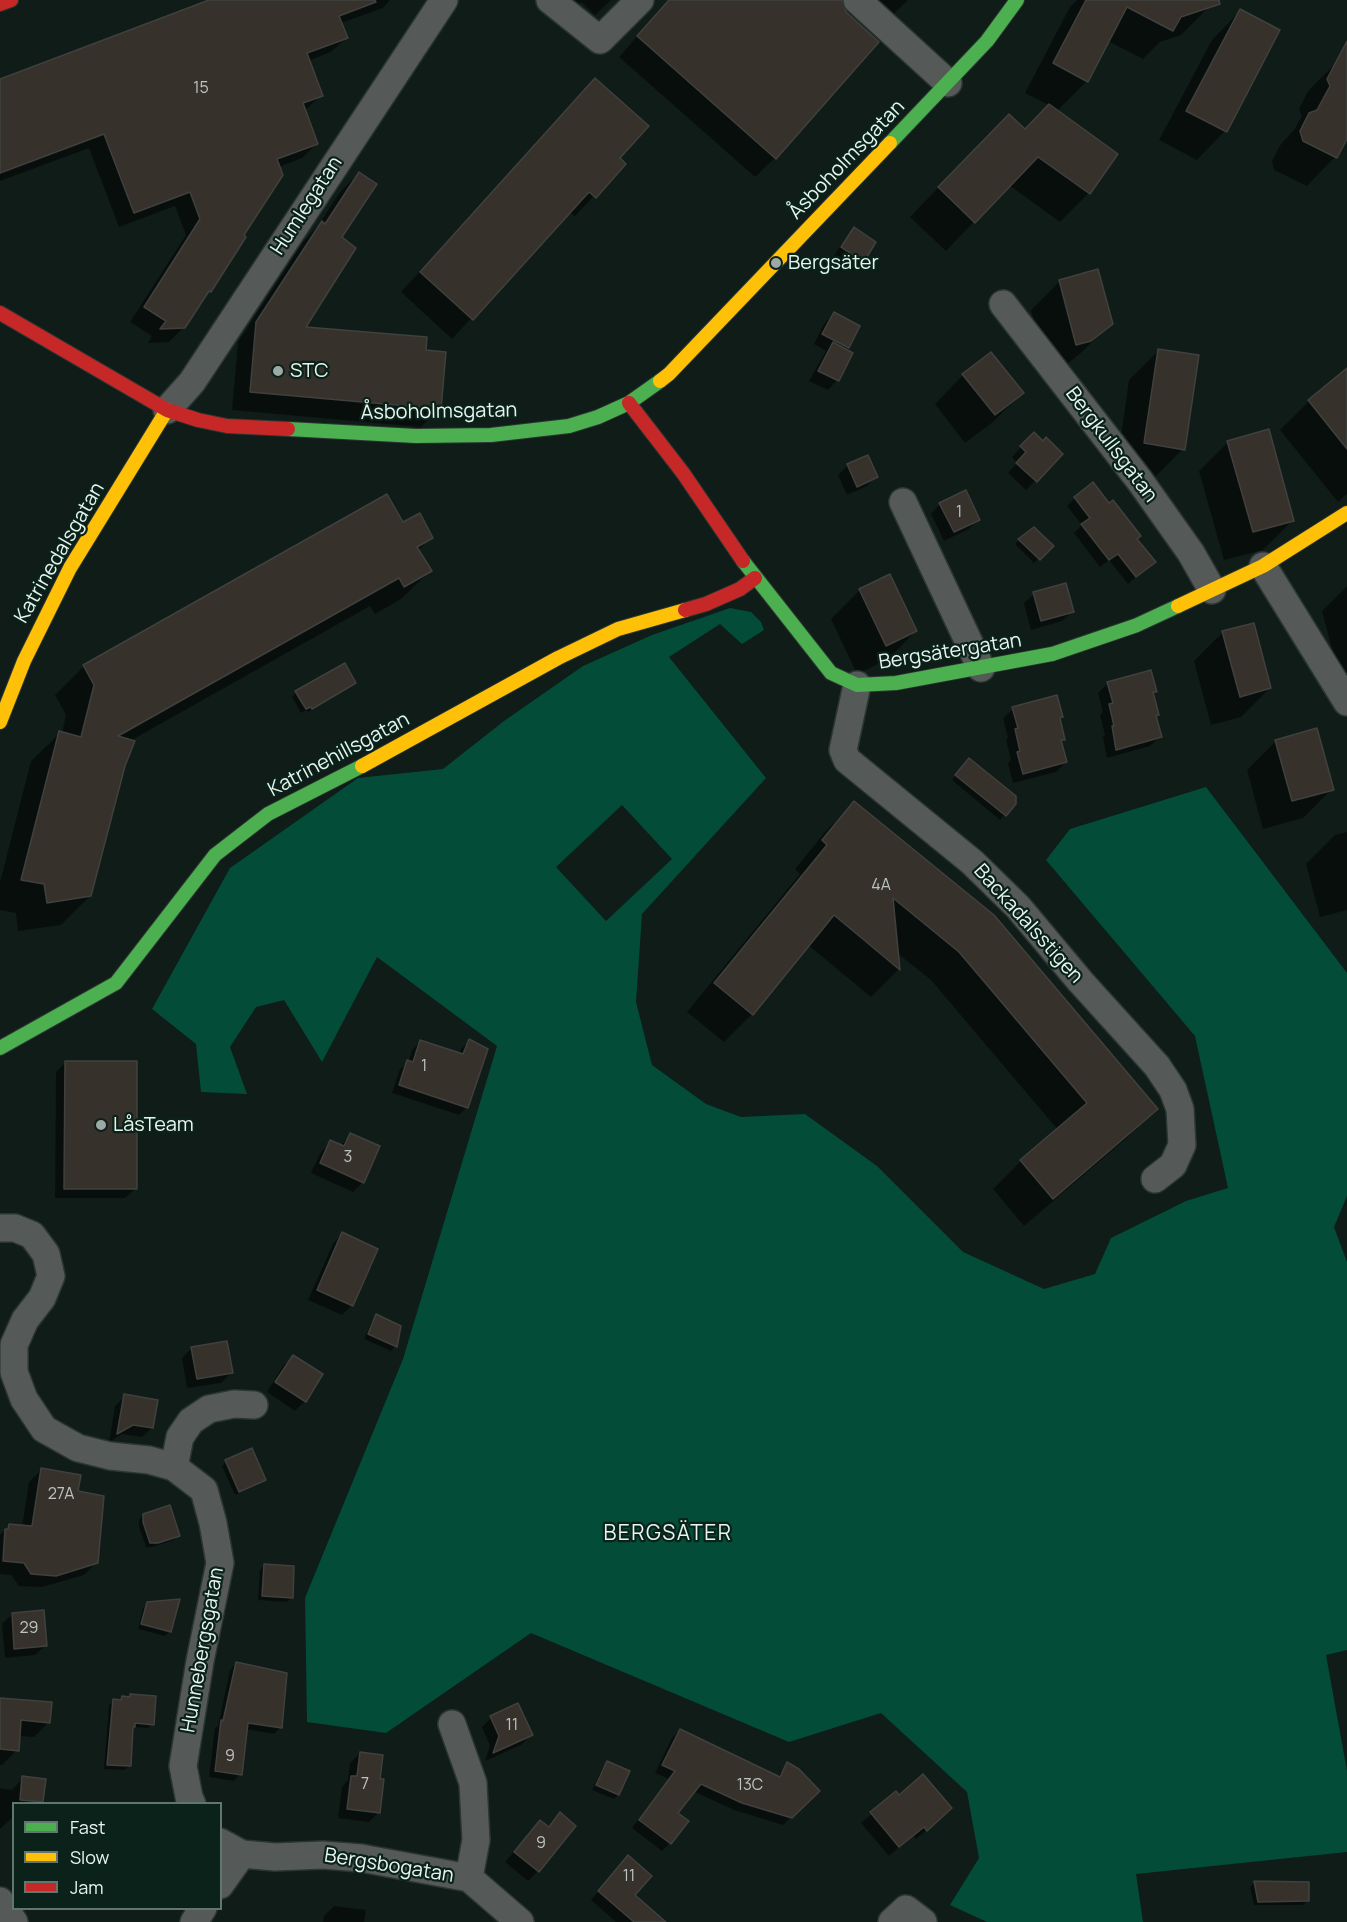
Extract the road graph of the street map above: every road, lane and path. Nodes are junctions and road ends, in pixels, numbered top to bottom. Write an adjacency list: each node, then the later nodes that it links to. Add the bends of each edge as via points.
1 (11, 0): 7 (main road)
2 (444, 0): 12 (street, Humlegatan, via 192,382)
3 (550, 0): 4 (street, via 600,40)
4 (640, 0)
5 (857, 0): 8 (street)
6 (1017, 0): 8 (main road, Åsboholmsgatan, via 987,41)
7 (0, 4)
8 (948, 83): 11 (main road, Åsboholmsgatan, via 669,374)
9 (1003, 304): 17 (street, Bergkullsgatan, via 1140,481)
10 (0, 313): 12 (main road, Åsboholmsgatan)
11 (629, 403): 12 (main road, Åsboholmsgatan, via 569,426 491,435 416,436 252,428 218,424); 16 (main road, Bergsätergatan)
12 (167, 410): 21 (main road, Katrinedalsgatan, via 69,568 24,661)
13 (903, 502): 18 (street)
14 (1347, 513): 15 (main road, Bergsätergatan)
15 (1263, 566): 17 (main road, Bergsätergatan); 20 (street)
16 (755, 578): 19 (main road, Bergsätergatan, via 831,673); 22 (main road, Katrinehillsgatan, via 706,604 618,629 558,658 268,814 215,855 116,983)
17 (1212, 590): 18 (main road, Bergsätergatan, via 1137,625 1052,654)
18 (981, 668): 19 (main road, Bergsätergatan, via 896,683)
19 (857, 685): 23 (street, Backadalsstigen, via 843,750 847,760 972,862 1018,907 1157,1066 1173,1090 1180,1109 1182,1145 1173,1165)
20 (1347, 702)
21 (0, 722)
22 (0, 1048)
23 (1155, 1179)
24 (0, 1228): 26 (street, Hunnebergsgatan, via 15,1228 32,1235 46,1254 51,1276 14,1345 14,1372 24,1399 44,1429 78,1448)
25 (254, 1405): 26 (street, via 209,1409 191,1421 180,1437)
26 (174, 1467): 28 (street, Hunnebergsgatan, via 204,1490 220,1563 183,1766)
27 (452, 1724): 31 (street, via 472,1783 476,1839)
28 (192, 1802)
29 (231, 1848): 30 (street); 31 (street, Bergsbogatan, via 275,1857 361,1858)
30 (222, 1878)
31 (470, 1878): 34 (street, Bergsbogatan)
32 (0, 1901): 33 (street)
33 (14, 1922)
34 (520, 1922)

